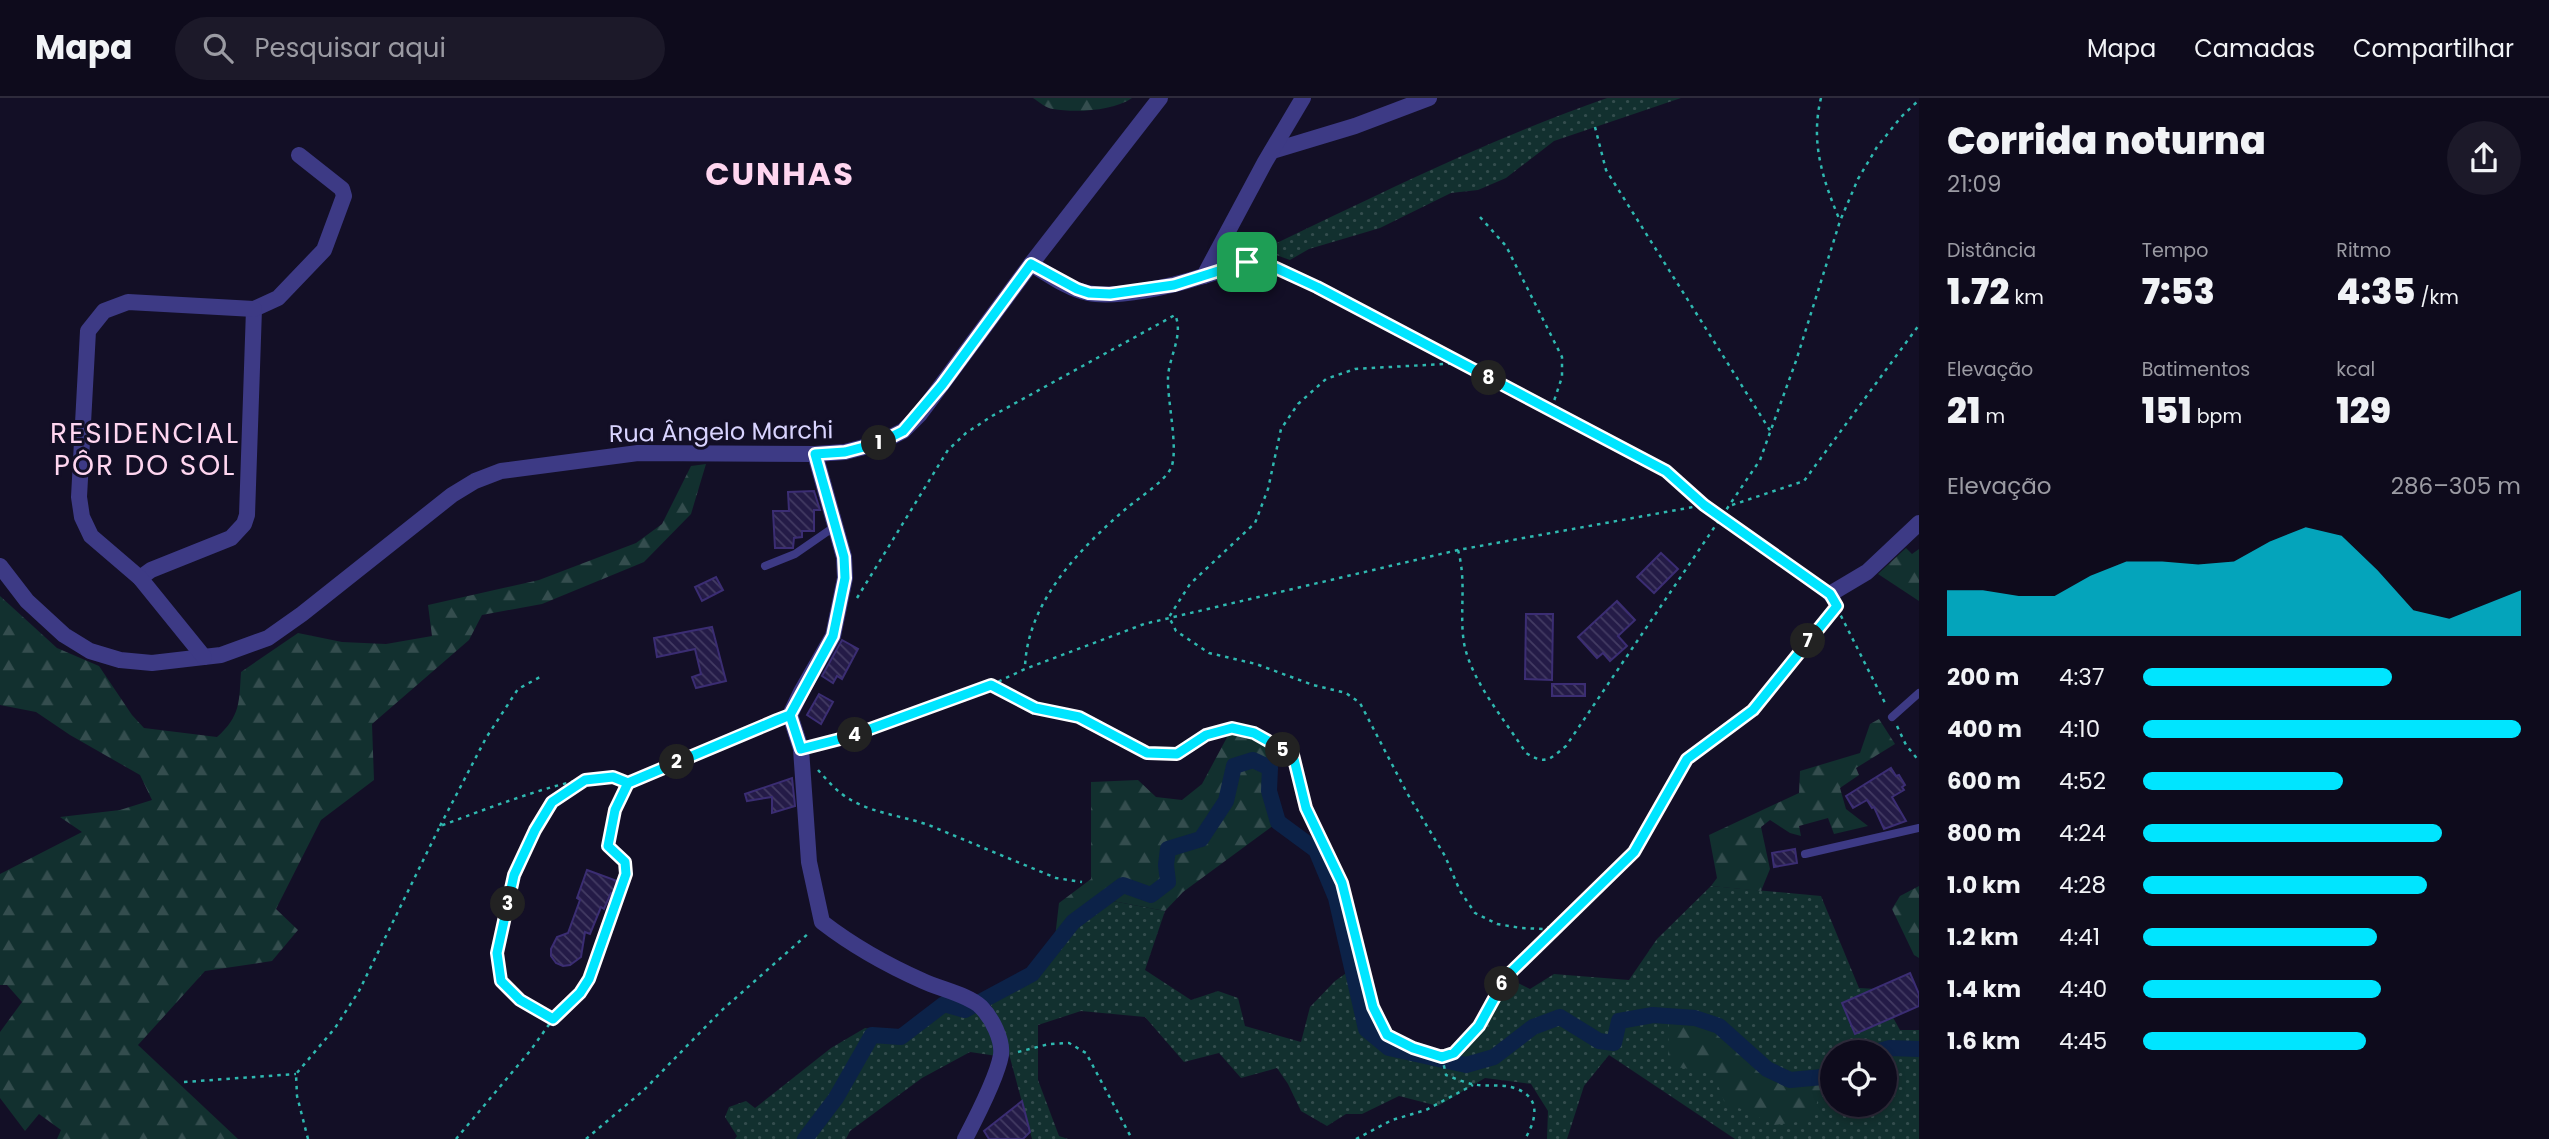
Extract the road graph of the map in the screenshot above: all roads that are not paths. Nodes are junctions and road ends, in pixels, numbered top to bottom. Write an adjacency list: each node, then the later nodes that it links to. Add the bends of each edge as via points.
1 (1160, 98): 7 (street, Rua Ângelo Marchi)
2 (1303, 98): 4 (street)
3 (1429, 98): 4 (street)
4 (1272, 151): 8 (street)
5 (299, 155): 9 (street, via 344,196 324,250 278,298)
6 (1263, 262): 8 (street, via 1247,262)
7 (1031, 264): 8 (street, via 1089,293 1174,285); 10 (street, Rua Ângelo Marchi, via 903,431 845,452)
8 (1204, 276)
9 (254, 309): 15 (street, via 244,524 231,538); 15 (street, via 128,302 104,311 88,331 79,497 82,517 91,536)
10 (815, 454): 12 (street); 17 (street, Rua Ângelo Marchi, via 638,453 501,471 452,495 268,638)
11 (1919, 523): 16 (street, via 1867,572)
12 (834, 527): 14 (lane, via 795,554); 19 (street, via 845,578 833,636)
13 (0, 566): 17 (street, Rua Ângelo Marchi, via 27,601 90,652 152,663)
14 (765, 566)
15 (140, 578): 17 (street)
16 (1830, 594)
17 (204, 657)
18 (1919, 693): 20 (lane)
19 (790, 715): 22 (lane, via 628,783 615,810); 24 (street, via 801,749 809,862 822,922 897,969 975,1002 1001,1042 1001,1056)
20 (1892, 716)
21 (1919, 828): 23 (lane)
22 (608, 846)
23 (1805, 853)
24 (965, 1139)

